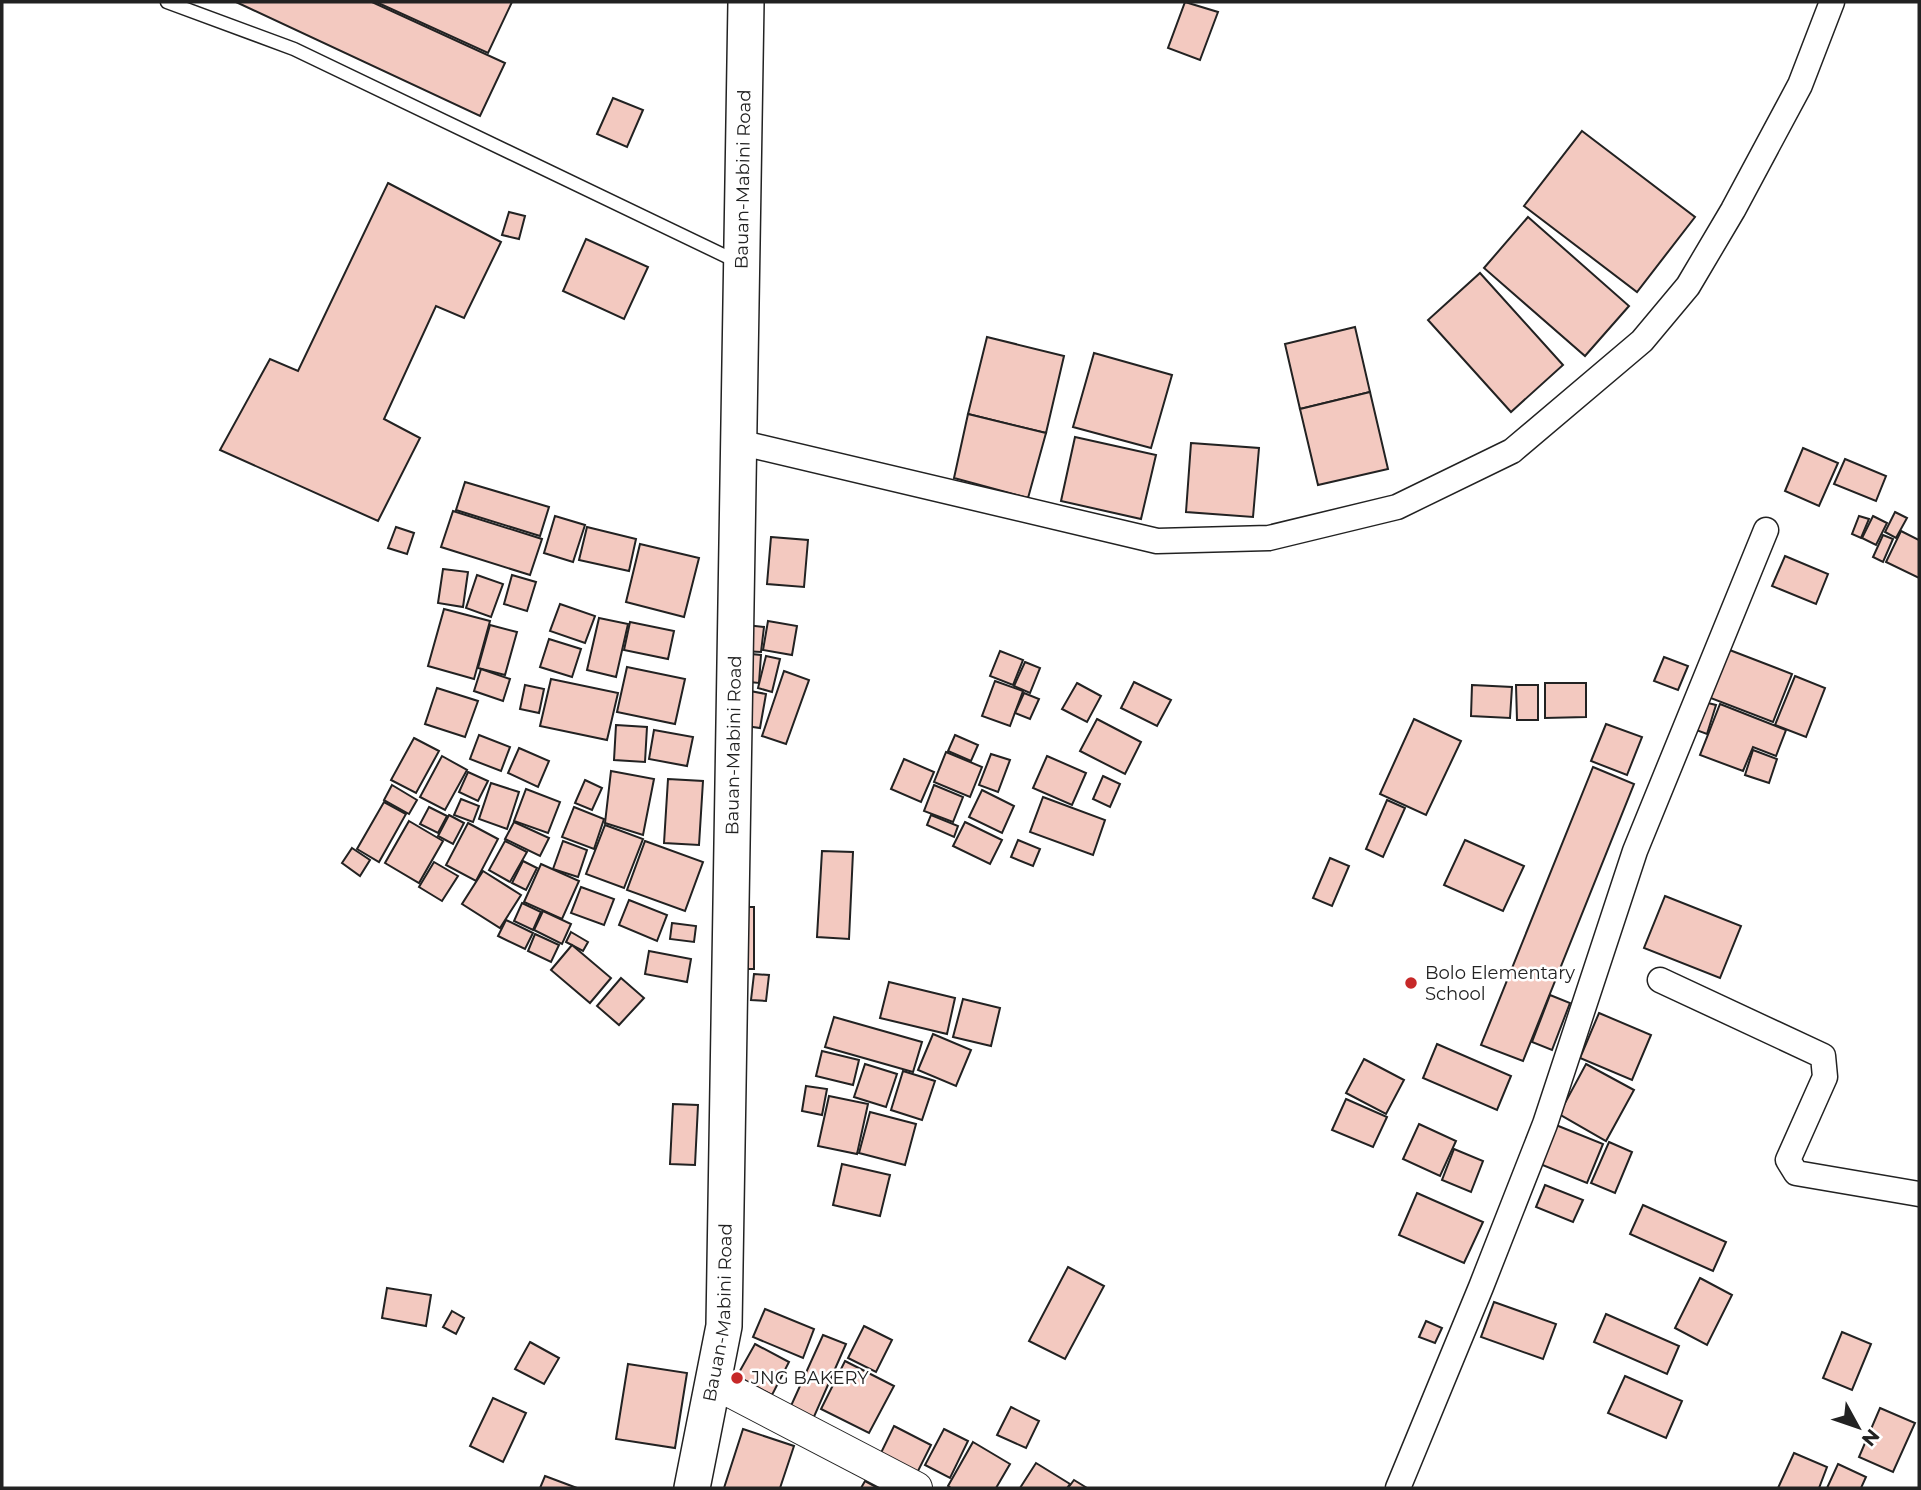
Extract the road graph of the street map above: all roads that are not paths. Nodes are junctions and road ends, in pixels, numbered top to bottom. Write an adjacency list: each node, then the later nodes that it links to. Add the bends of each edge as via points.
1 (167, 2): 4 (lane, via 294,49)
2 (746, 2): 4 (main road, Bauan-Mabini Road)
3 (1832, 2): 5 (street, via 1800,85 1733,210 1688,286 1642,341 1512,451 1397,507 1269,537 1157,541)
4 (741, 264): 5 (main road, Bauan-Mabini Road)
5 (738, 442): 9 (main road, Bauan-Mabini Road, via 724,1326)
6 (1766, 530): 12 (street, via 1635,852 1545,1124)
7 (1660, 980): 8 (street, via 1823,1056 1825,1077 1788,1160 1796,1173)
8 (1919, 1194)
9 (713, 1382): 10 (main road, Bauan-Mabini Road); 11 (street)
10 (692, 1488)
11 (916, 1488)
12 (1398, 1488)

